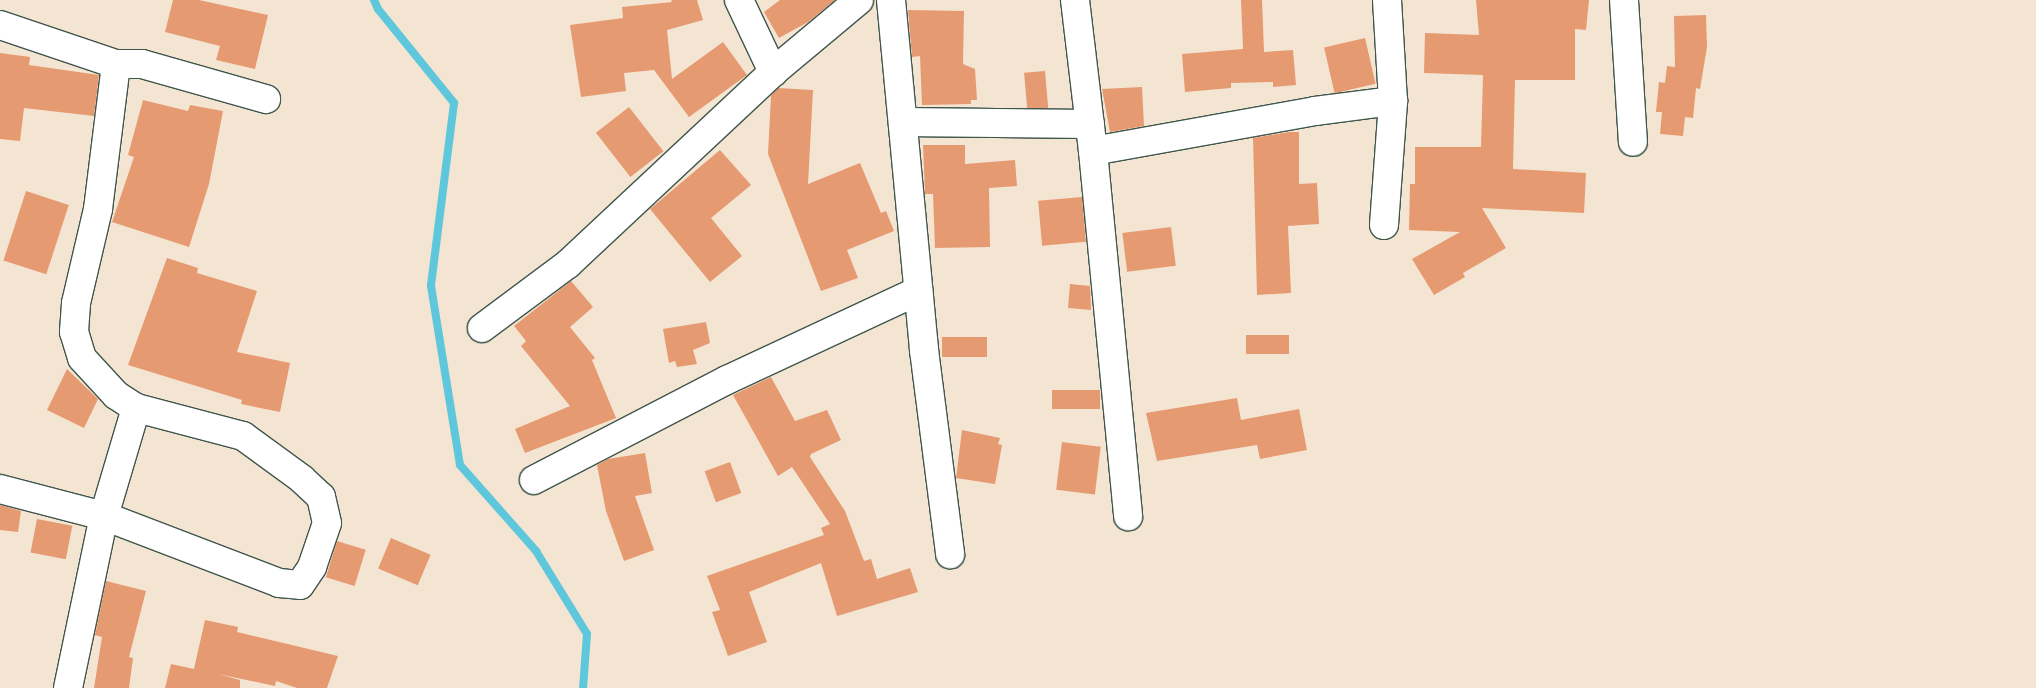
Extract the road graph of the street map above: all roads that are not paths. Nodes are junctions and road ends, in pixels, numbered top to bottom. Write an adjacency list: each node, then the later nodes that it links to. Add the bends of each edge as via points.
1 (739, 0): 9 (street)
2 (859, 0): 9 (street)
3 (891, 0): 12 (street)
4 (1075, 0): 13 (street)
5 (1387, 0): 11 (street)
6 (1624, 0): 14 (street)
7 (0, 25): 8 (street)
8 (116, 64): 10 (street, via 142,64); 19 (street, via 98,209 76,303 74,332 82,358 96,376)
9 (773, 72): 18 (street, via 568,264)
10 (266, 99)
11 (1393, 100): 15 (street); 16 (street)
12 (904, 122): 13 (street); 17 (street)
13 (1090, 124): 15 (street)
14 (1633, 142)
15 (1093, 151): 23 (street)
16 (1384, 225)
17 (918, 291): 20 (street, via 727,380); 24 (street)
18 (482, 328)
19 (136, 408): 22 (street); 22 (street, via 242,436 302,479 320,497 327,523 312,567 300,585 279,582)
20 (534, 480)
21 (0, 488): 22 (street)
22 (104, 516): 25 (street)
23 (1128, 516)
24 (950, 554)
25 (68, 688)

